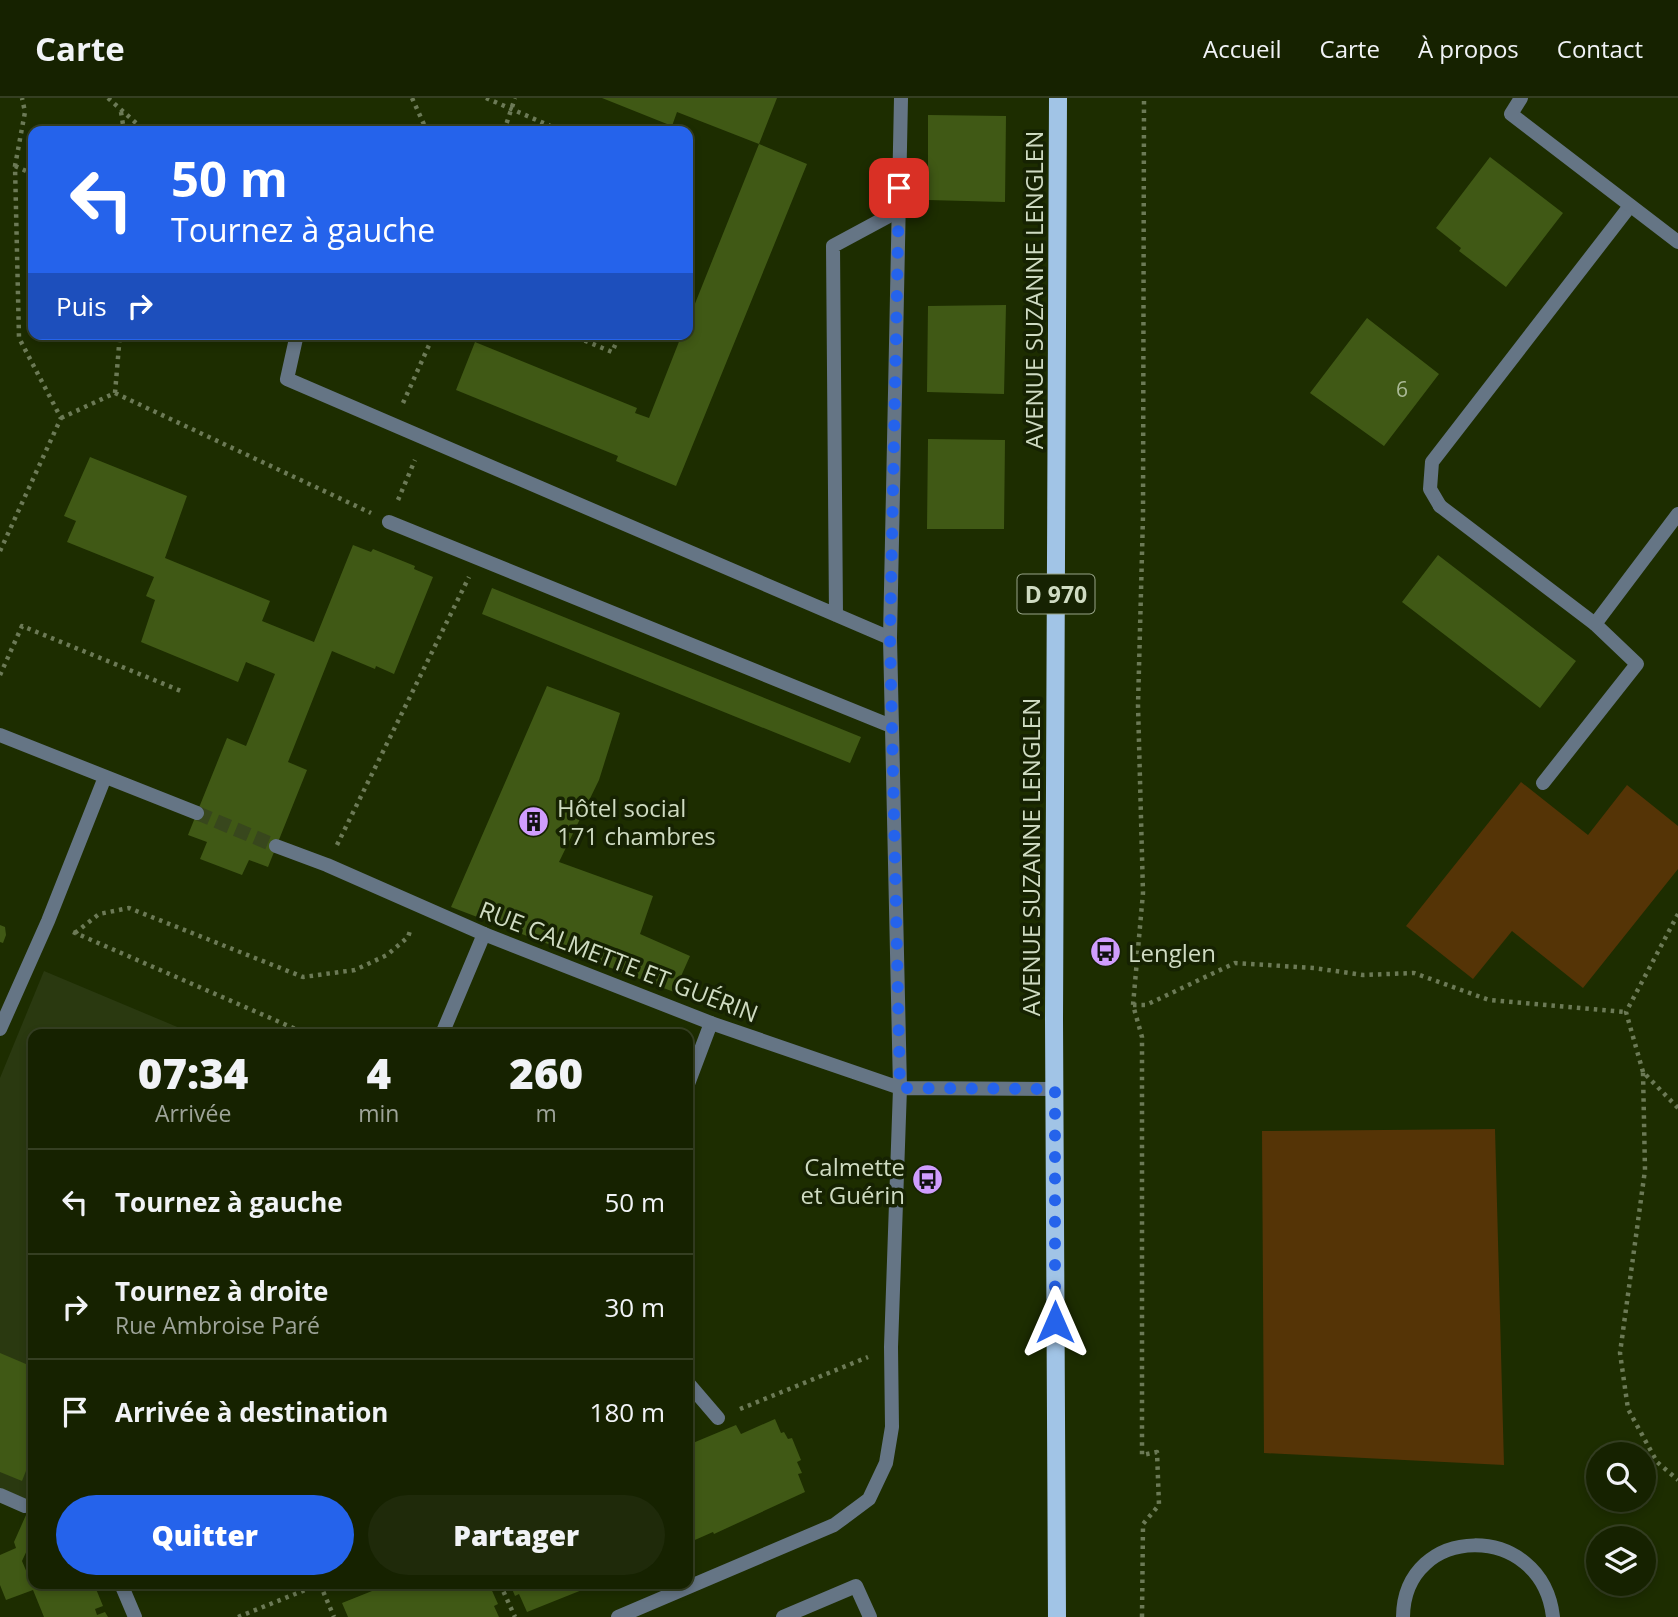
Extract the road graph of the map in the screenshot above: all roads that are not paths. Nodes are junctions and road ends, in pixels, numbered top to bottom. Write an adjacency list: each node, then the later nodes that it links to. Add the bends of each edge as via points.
1 (901, 98): 5 (street)
2 (1058, 98): 25 (main road, AVENUE SUZANNE LENGLEN / D 970)
3 (1521, 98): 4 (street, via 1511,114)
4 (1630, 206): 6 (street); 11 (street, via 1432,462 1430,489 1440,506)
5 (898, 211): 10 (street, via 833,246); 12 (street)
6 (1678, 242)
7 (296, 340): 10 (street, via 287,379)
8 (1678, 514): 11 (street)
9 (389, 522): 13 (street)
10 (836, 615): 12 (street)
11 (1595, 624): 16 (street, via 1637,664)
12 (890, 638): 13 (street)
13 (891, 726): 24 (street)
14 (0, 735): 15 (street)
15 (104, 777): 17 (street); 22 (street)
16 (1543, 783)
17 (197, 813)
18 (276, 846): 19 (street, RUE CALMETTE ET GUÉRIN)
19 (484, 934): 20 (street, RUE CALMETTE ET GUÉRIN); 21 (street)
20 (711, 1023): 23 (street); 24 (street, RUE CALMETTE ET GUÉRIN)
21 (444, 1029)
22 (0, 1030)
23 (693, 1071)
24 (900, 1088): 25 (street, RUE CALMETTE ET GUÉRIN); 30 (street, via 892,1427 886,1463 869,1499 834,1525)
25 (1055, 1089): 37 (main road, AVENUE SUZANNE LENGLEN / D 970)
26 (693, 1389): 27 (street)
27 (718, 1418)
28 (0, 1495): 29 (street)
29 (25, 1506)
30 (693, 1585)
31 (123, 1589): 33 (street)
32 (684, 1589): 34 (street)
33 (135, 1617)
34 (618, 1617)
35 (783, 1617): 36 (street, via 856,1586)
36 (870, 1617)
37 (1057, 1617)
38 (1403, 1617): 39 (street, via 1411,1584 1425,1564 1445,1551 1470,1544 1496,1546 1521,1557 1540,1575)
39 (1553, 1617)

